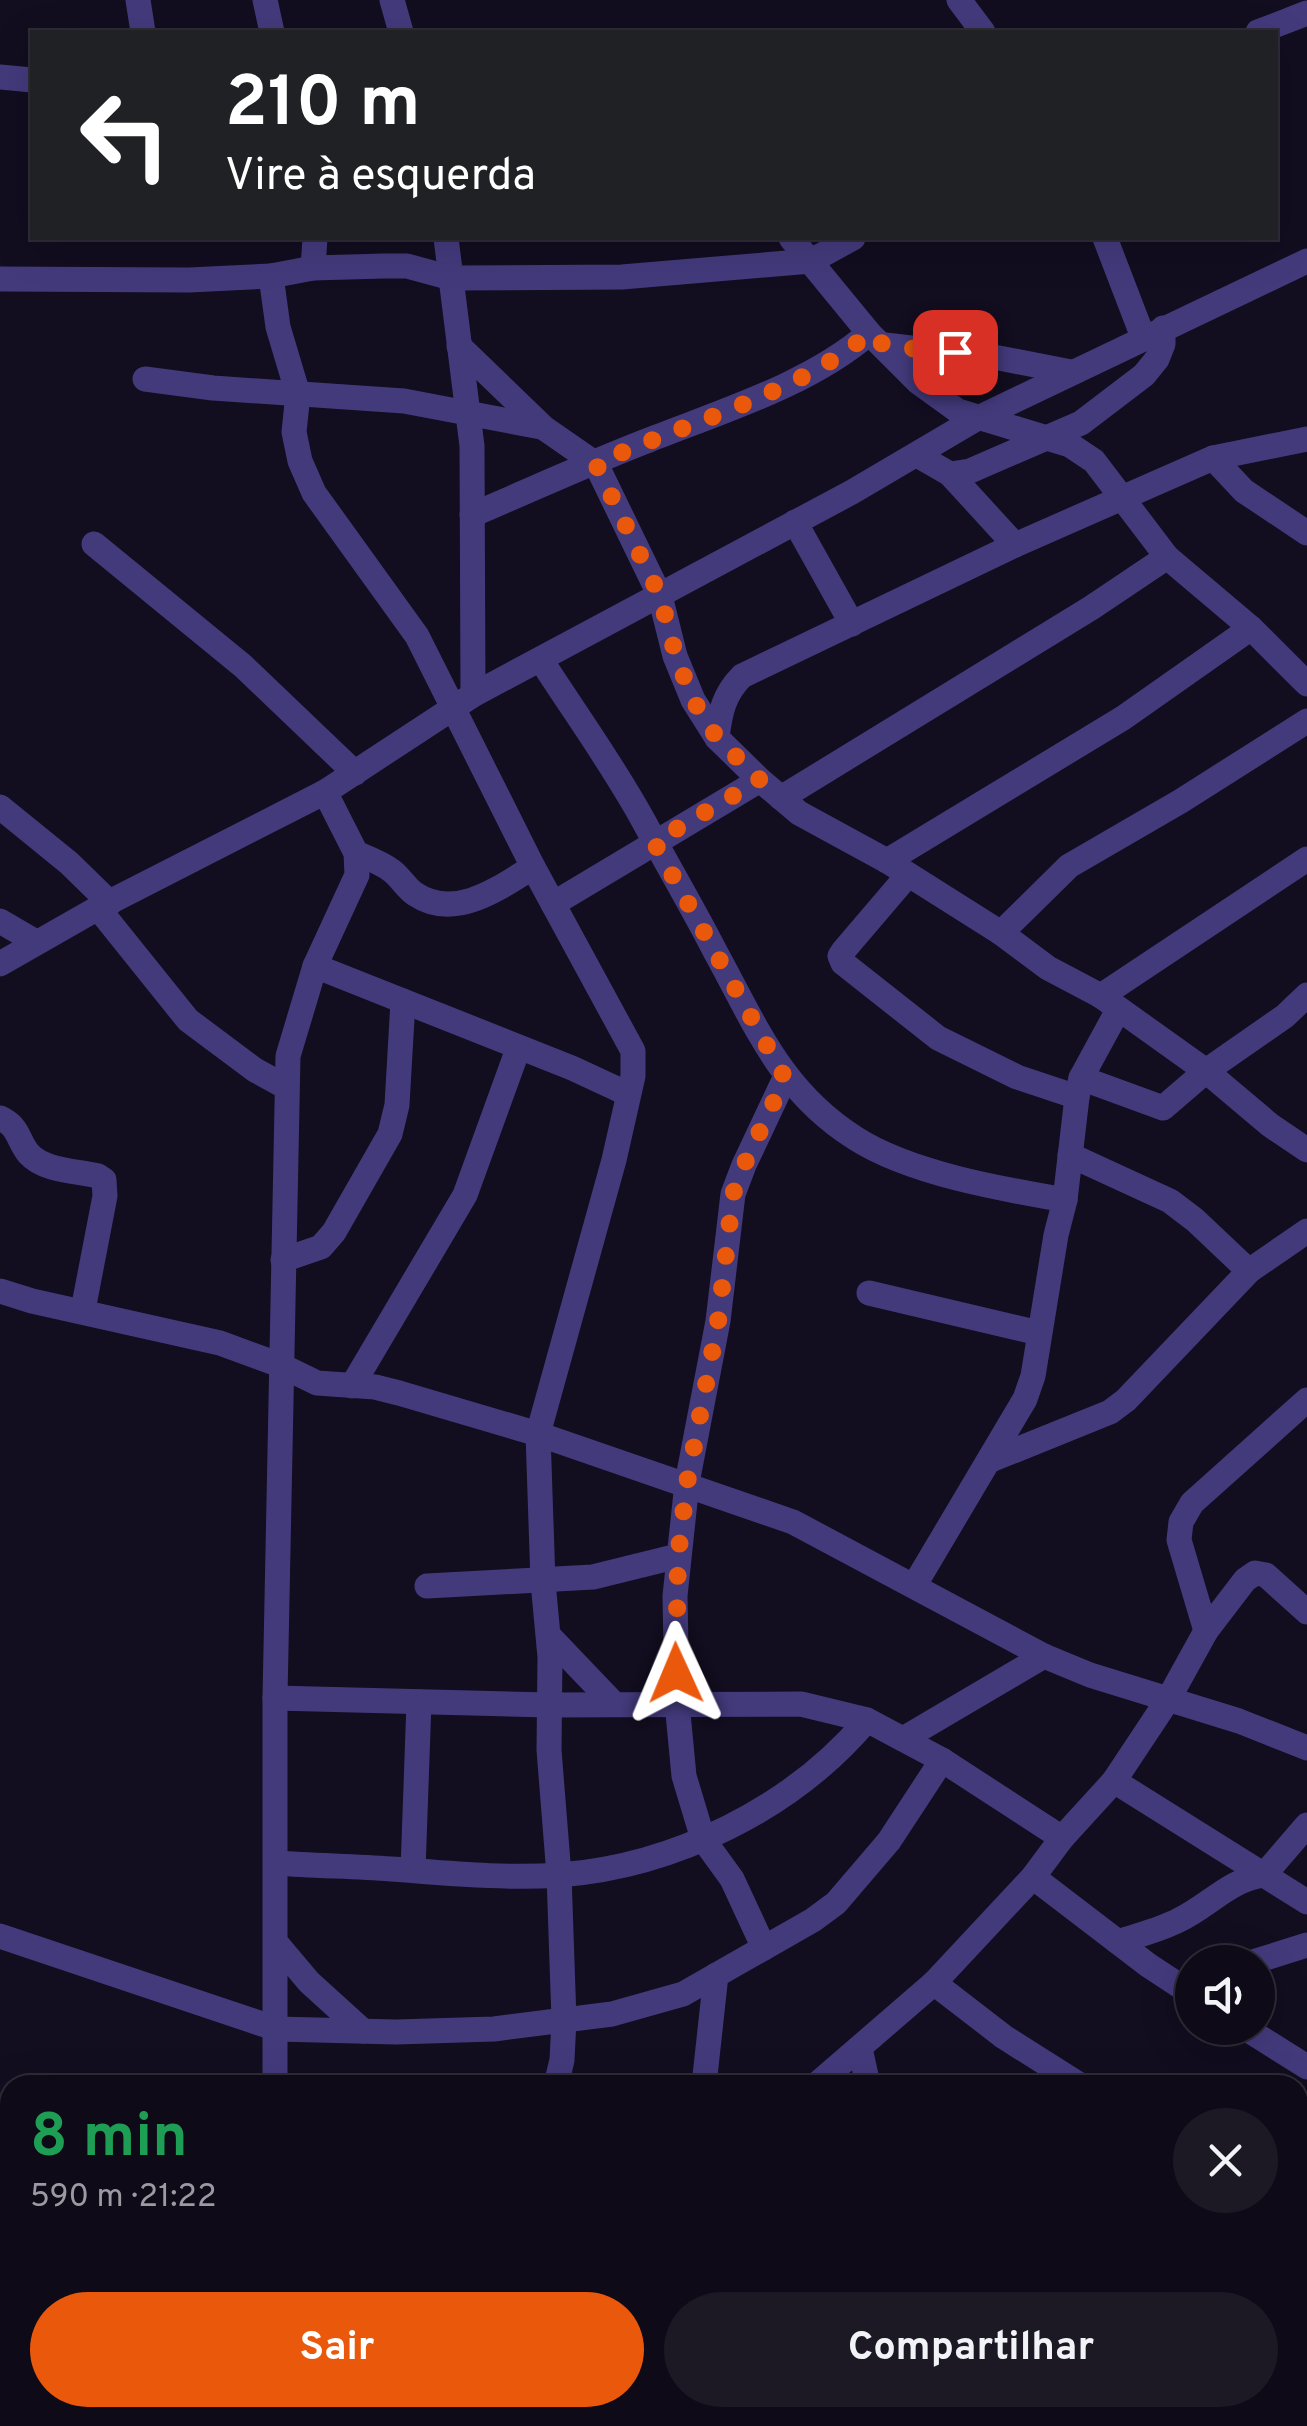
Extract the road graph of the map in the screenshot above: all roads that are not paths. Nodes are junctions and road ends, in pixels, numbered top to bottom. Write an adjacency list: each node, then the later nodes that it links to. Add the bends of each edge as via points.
1 (138, 0): 6 (street)
2 (265, 0): 7 (street)
3 (392, 0): 8 (street)
4 (959, 0): 9 (street)
5 (1307, 13): 10 (street)
6 (143, 30)
7 (272, 30)
8 (400, 30)
9 (982, 30)
10 (1263, 30)
11 (0, 77): 12 (street)
12 (30, 80)
13 (315, 240): 20 (street)
14 (446, 240): 22 (street)
15 (793, 240): 19 (street)
16 (850, 240): 19 (street)
17 (1106, 240): 24 (street)
18 (1307, 261): 24 (street)
19 (811, 262): 22 (street, via 622,277); 25 (street)
20 (313, 268): 21 (street); 22 (street, via 407,266)
21 (271, 276): 23 (street); 29 (street)
22 (451, 278): 26 (street)
23 (0, 280)
24 (1153, 332): 27 (street); 33 (street, via 1164,344 1144,375)
25 (877, 339): 27 (street); 31 (street, via 918,382); 37 (street)
26 (460, 346): 30 (street); 32 (street)
27 (1071, 372): 31 (street)
28 (145, 379): 29 (street)
29 (298, 394): 30 (street); 51 (street, via 294,432 314,493)
30 (466, 412): 32 (street); 40 (street)
31 (976, 419): 33 (street); 35 (street)
32 (544, 428): 37 (street)
33 (1051, 438): 38 (street); 39 (street, via 1094,460)
34 (1307, 439): 36 (street)
35 (917, 455): 38 (street); 41 (street)
36 (1213, 458): 39 (street); 42 (street, via 1244,491)
37 (596, 464): 40 (street); 46 (street)
38 (950, 474): 44 (street)
39 (1122, 500): 44 (street); 45 (street)
40 (472, 514): 51 (street)
41 (795, 522): 46 (street); 47 (street)
42 (1307, 533)
43 (94, 544): 54 (street, via 243,666)
44 (1015, 545): 47 (street)
45 (1167, 557): 48 (street); 57 (street)
46 (660, 596): 49 (street); 53 (street, via 687,685)
47 (852, 624): 53 (street, via 742,676 729,688)
48 (1251, 628): 50 (street); 63 (street)
49 (541, 660): 51 (street); 59 (street)
50 (1306, 679)
51 (464, 702): 54 (street); 62 (street)
52 (1307, 722): 67 (street, via 1069,866)
53 (717, 738): 55 (street)
54 (355, 773): 56 (street)
55 (760, 780): 57 (street); 59 (street)
56 (325, 792): 60 (street); 65 (street)
57 (782, 798): 63 (street)
58 (0, 807): 65 (street, via 69,863)
59 (654, 842): 64 (street); 78 (street)
60 (356, 852): 62 (street, via 392,871 427,902 446,904 490,894); 70 (street, via 351,892)
61 (1307, 859): 73 (street)
62 (533, 867): 64 (street)
63 (898, 868): 67 (street); 80 (street, via 840,956 843,963 938,1038 1017,1078)
64 (553, 904): 81 (street, via 634,1051)
65 (104, 905): 68 (street); 76 (street, via 188,1020)
66 (0, 921): 68 (street)
67 (1001, 933): 73 (street)
68 (36, 942): 69 (street)
69 (0, 964)
70 (315, 966): 72 (street); 75 (street)
71 (1307, 995): 77 (street)
72 (403, 1002): 74 (street); 87 (street, via 390,1134 334,1232 310,1252)
73 (1110, 1003): 77 (street); 80 (street)
74 (518, 1049): 81 (street); 94 (street, via 465,1195)
75 (288, 1056): 76 (street); 79 (street)
76 (255, 1070): 79 (street)
77 (1206, 1070): 80 (street, via 1164,1108); 83 (street)
78 (785, 1078): 85 (street, via 877,1150); 98 (street, via 733,1194 718,1322)
79 (286, 1087): 87 (street)
80 (1079, 1088): 84 (street)
81 (628, 1094): 96 (street)
82 (0, 1118): 91 (street, via 14,1126 36,1160 104,1180)
83 (1304, 1146)
84 (1070, 1155): 85 (street); 88 (street, via 1170,1200)
85 (1064, 1200): 92 (street)
86 (1307, 1231): 88 (street)
87 (282, 1260): 93 (street)
88 (1248, 1271): 97 (street, via 1110,1412)
89 (0, 1291): 91 (street)
90 (869, 1293): 92 (street)
91 (83, 1310): 93 (street, via 220,1343)
92 (1039, 1332): 97 (street, via 1025,1399)
93 (280, 1365): 94 (street, via 317,1383); 107 (street)
94 (352, 1386): 96 (street, via 400,1392)
95 (1307, 1400): 104 (street, via 1192,1503 1181,1522 1179,1540)
96 (538, 1434): 98 (street); 100 (street)
97 (991, 1460): 102 (street)
98 (687, 1483): 99 (street); 102 (street, via 793,1522)
99 (678, 1556): 100 (street); 110 (street)
100 (543, 1582): 101 (street); 105 (street)
101 (427, 1586)
102 (914, 1586): 106 (street)
103 (1307, 1612): 104 (street, via 1255,1573)
104 (1206, 1632): 108 (street)
105 (549, 1636): 111 (street); 112 (street)
106 (1044, 1656): 108 (street); 114 (street)
107 (275, 1698): 109 (street); 121 (street)
108 (1169, 1698): 115 (street); 117 (street)
109 (419, 1702): 112 (street); 122 (street)
110 (677, 1703): 111 (street); 113 (street, via 801,1704); 120 (street, via 684,1776)
111 (613, 1704): 112 (street)
112 (550, 1705): 123 (street)
113 (867, 1720): 114 (street); 120 (street, via 804,1782)
114 (903, 1739): 116 (street)
115 (1307, 1748)
116 (942, 1760): 119 (street); 131 (street, via 889,1841 836,1902)
117 (1114, 1781): 119 (street); 124 (street)
118 (1307, 1825): 124 (street)
119 (1062, 1838): 125 (street)
120 (703, 1839): 123 (street); 131 (street, via 732,1879)
121 (277, 1863): 122 (street); 129 (street)
122 (413, 1870): 123 (street)
123 (559, 1875): 136 (street)
124 (1264, 1875): 126 (street); 128 (street, via 1223,1889 1179,1921)
125 (1032, 1878): 128 (street); 135 (street)
126 (1307, 1902)
127 (0, 1936): 137 (street)
128 (1118, 1942): 134 (street)
129 (277, 1944): 137 (street); 138 (street)
130 (1307, 1945): 132 (street)
131 (764, 1948): 133 (street)
132 (1275, 1955)
133 (716, 1975): 136 (street, via 654,2005); 144 (street)
134 (1175, 1982)
135 (934, 1983): 140 (street); 147 (street)
136 (564, 2020): 138 (street, via 494,2029); 143 (street)
137 (277, 2029): 138 (street); 142 (street)
138 (362, 2031)
139 (1272, 2045): 141 (street)
140 (860, 2048): 145 (street); 146 (street)
141 (1307, 2067)
142 (275, 2075)
143 (558, 2075)
144 (705, 2075)
145 (828, 2075)
146 (866, 2075)
147 (1048, 2075)

